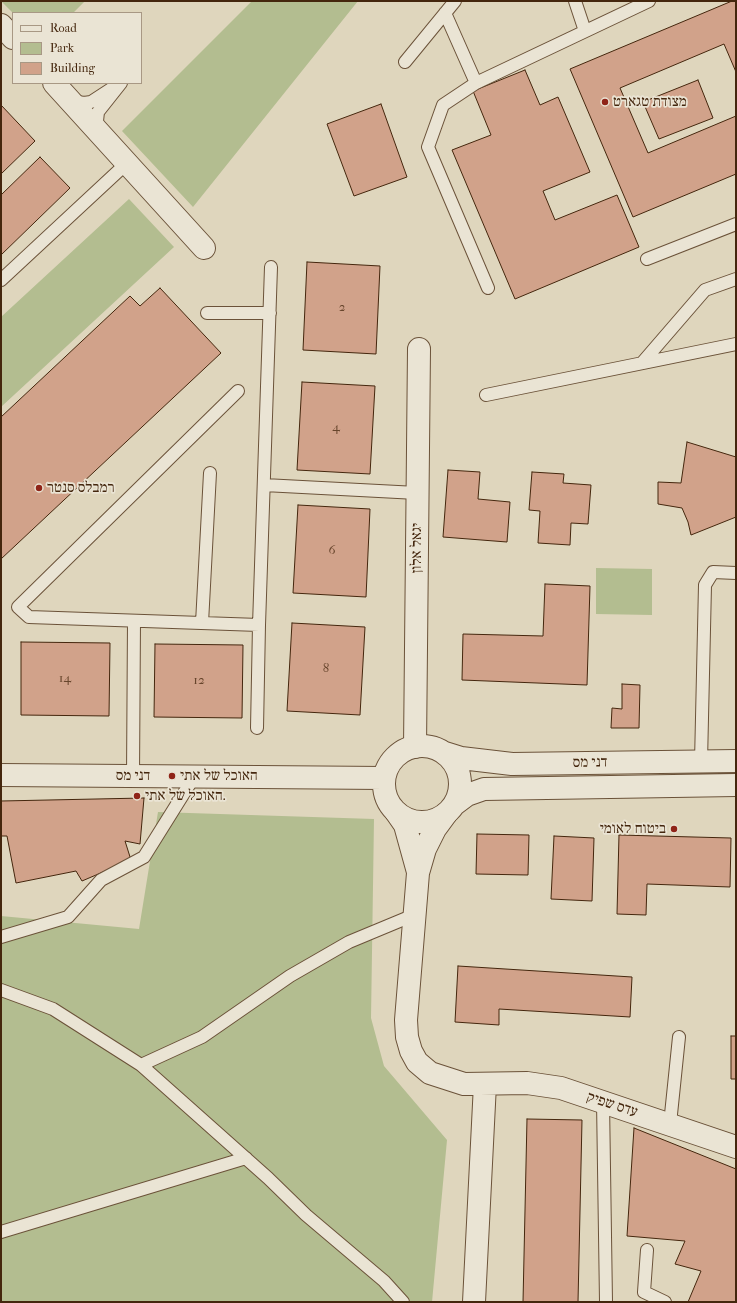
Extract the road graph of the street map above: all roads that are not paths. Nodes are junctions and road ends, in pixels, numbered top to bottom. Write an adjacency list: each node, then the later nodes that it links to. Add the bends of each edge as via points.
1 (455, 1): 4 (lane)
2 (575, 1): 6 (lane)
3 (649, 1): 6 (lane)
4 (445, 13): 8 (lane); 9 (lane)
5 (1, 25): 7 (street)
6 (585, 31): 9 (lane)
7 (12, 37)
8 (405, 62)
9 (476, 83): 22 (lane, via 443,105 428,147)
10 (55, 84): 13 (street)
11 (118, 84): 13 (lane, via 91,102)
12 (119, 84): 14 (lane, via 98,112)
13 (70, 101): 14 (street)
14 (100, 133): 15 (street)
15 (126, 163): 17 (street); 21 (lane)
16 (736, 224): 18 (lane)
17 (204, 248)
18 (647, 259)
19 (271, 266): 24 (lane)
20 (736, 279): 27 (lane, via 705,290)
21 (1, 280)
22 (488, 288)
23 (207, 313): 24 (lane)
24 (270, 313): 31 (lane)
25 (736, 344): 27 (lane)
26 (419, 349): 32 (street, יגאל אלון)
27 (642, 364): 29 (lane)
28 (238, 391): 34 (lane, via 18,607 29,617)
29 (486, 395)
30 (210, 473): 35 (lane)
31 (264, 485): 32 (lane); 36 (lane)
32 (417, 493): 38 (street, יגאל אלון)
33 (736, 573): 41 (lane, via 713,572 705,585)
34 (134, 621): 35 (lane); 43 (lane)
35 (202, 623): 36 (lane)
36 (259, 625): 37 (lane)
37 (257, 728)
38 (415, 747): 39 (street, via 433,747); 45 (street, via 408,748 397,756 388,766)
39 (445, 753): 41 (street, דני מס, via 469,759 512,764); 47 (street, via 460,775 460,788)
40 (736, 761): 41 (street, דני מס)
41 (702, 762)
42 (1, 775): 43 (street, דני מס)
43 (132, 776): 44 (street, דני מס)
44 (194, 777): 45 (street, דני מס); 51 (lane, via 144,857 101,880 68,917)
45 (384, 778): 48 (street, via 388,801)
46 (736, 785): 47 (street, דני מס, via 484,789 467,795)
47 (450, 809): 48 (street, via 434,820 420,822 407,819); 49 (street, via 435,829 425,849)
48 (396, 812): 49 (street, via 405,825)
49 (418, 873): 50 (street, עדס שפיק)
50 (414, 915): 54 (lane, via 349,942 290,976 202,1037); 55 (street, עדס שפיק, via 406,1020 411,1051 417,1062 430,1073 464,1084)
51 (1, 936)
52 (1, 990): 54 (lane, via 53,1009)
53 (679, 1037): 57 (lane)
54 (141, 1065): 59 (lane)
55 (485, 1084): 56 (street, עדס שפיק, via 527,1083 561,1088); 63 (street)
56 (603, 1102): 57 (street, עדס שפיק); 64 (lane)
57 (670, 1124): 58 (street, עדס שפיק)
58 (736, 1147)
59 (246, 1158): 60 (lane); 62 (lane, via 306,1215 384,1281)
60 (1, 1232)
61 (647, 1250): 65 (lane, via 644,1292)
62 (403, 1302)
63 (474, 1302)
64 (606, 1302)
65 (665, 1302)

